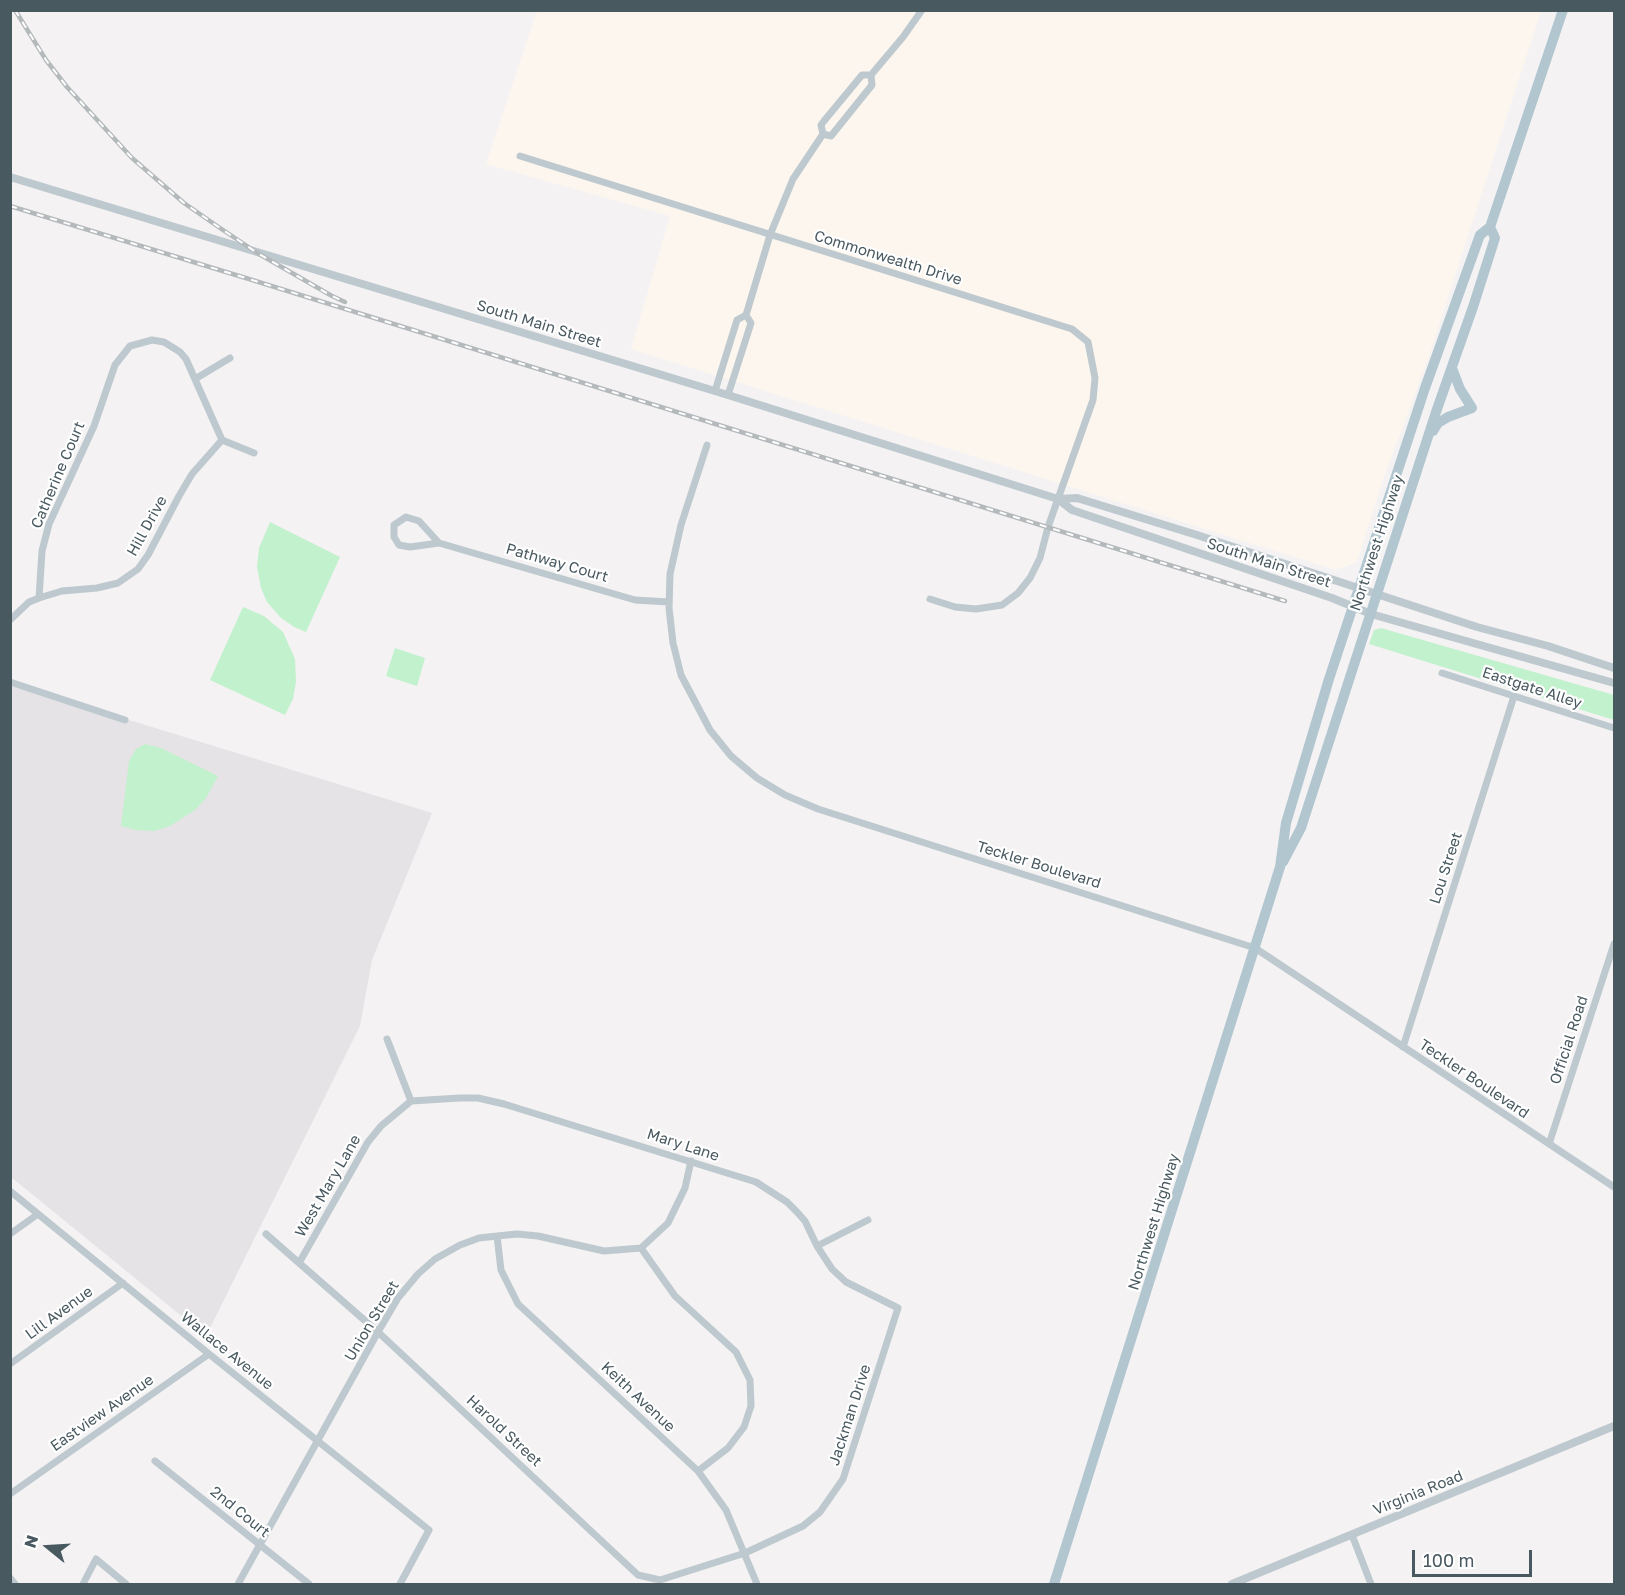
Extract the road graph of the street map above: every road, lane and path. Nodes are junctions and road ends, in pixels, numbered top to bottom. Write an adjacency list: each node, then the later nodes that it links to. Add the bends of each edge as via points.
1 (922, 10): 3 (street)
2 (1563, 10): 7 (main road, Northwest Highway)
3 (872, 75): 4 (street, via 872,85 831,136); 4 (street, via 862,75 834,107 821,125)
4 (823, 134): 8 (street, via 793,179)
5 (520, 156): 8 (street, Commonwealth Drive)
6 (10, 177): 13 (street, South Main Street)
7 (1491, 226): 11 (main road, Northwest Highway, via 1495,238); 21 (main road, Northwest Highway, via 1480,236)
8 (770, 236): 9 (street); 19 (street, Commonwealth Drive, via 1072,329 1088,342 1095,378 1094,399)
9 (746, 315): 13 (street, via 737,320); 14 (street, via 751,323)
10 (230, 358): 12 (street)
11 (1452, 368): 16 (main road, Northwest Highway); 16 (main road, via 1472,408 1438,423)
12 (195, 378): 15 (street); 23 (street, Catherine Court, via 180,352 158,341 130,346 115,365 94,426 49,524 42,551)
13 (715, 391): 14 (street, South Main Street)
14 (728, 395): 19 (street, South Main Street)
15 (222, 440): 18 (street); 23 (street, Hill Drive, via 192,474 138,569 118,583)
16 (1427, 440): 22 (main road, Northwest Highway)
17 (707, 445): 25 (street, Teckler Boulevard, via 681,525 670,574)
18 (254, 453)
19 (1058, 499): 21 (street, South Main Street, via 1077,498); 24 (street, Commonwealth Drive, via 1030,578 1002,606 955,607); 26 (street, South Main Street, via 1072,510)
20 (439, 543): 20 (street, Pathway Court, via 418,521 406,517 394,525 399,545 410,548); 25 (street, Pathway Court, via 635,600)
21 (1359, 588): 22 (street, South Main Street); 26 (main road, Northwest Highway)
22 (1377, 594): 27 (main road, Northwest Highway); 29 (street, South Main Street)
23 (39, 598): 28 (street, Hill Drive)
24 (930, 599)
25 (669, 602): 38 (street, Teckler Boulevard, via 681,675 710,730 731,756 785,795 864,825)
26 (1353, 607): 27 (street, South Main Street); 36 (main road, Northwest Highway, via 1286,824)
27 (1371, 614): 32 (street, South Main Street); 36 (main road, Northwest Highway, via 1301,828)
28 (10, 620)
29 (1614, 668)
30 (1442, 673): 33 (street, Eastgate Alley)
31 (10, 682): 34 (street)
32 (1614, 683)
33 (1514, 696): 35 (street, Eastgate Alley); 40 (street, Lou Street)
34 (125, 720)
35 (1614, 728)
36 (1280, 867): 38 (main road, Northwest Highway)
37 (1614, 944): 42 (street, Official Road)
38 (1255, 948): 40 (street, Teckler Boulevard); 75 (main road, Northwest Highway)
39 (387, 1040): 41 (street)
40 (1403, 1047): 42 (street, Teckler Boulevard)
41 (411, 1101): 43 (street, Mary Lane, via 478,1098); 53 (street, West Mary Lane, via 368,1142)
42 (1549, 1144): 44 (street, Teckler Boulevard)
43 (691, 1161): 51 (street, Mary Lane, via 756,1182 787,1202 805,1221); 52 (street, via 685,1188 668,1223)
44 (1614, 1187)
45 (10, 1191): 46 (street, Wallace Avenue)
46 (38, 1214): 48 (street); 54 (street, Wallace Avenue)
47 (868, 1220): 51 (street)
48 (10, 1234)
49 (266, 1234): 53 (street, Harold Street)
50 (496, 1236): 52 (street, Union Street, via 538,1236 604,1251); 56 (street, Union Street, via 460,1245 435,1259 398,1298); 62 (street, Keith Avenue, via 501,1270 518,1304)
51 (817, 1246): 55 (street, Mary Lane, via 846,1282)
52 (641, 1248): 62 (street, via 675,1296 736,1352 750,1380 751,1406 744,1427 728,1448)
53 (299, 1263): 56 (street, Harold Street)
54 (123, 1283): 57 (street, Wallace Avenue); 58 (street, Lill Avenue)
55 (898, 1308): 66 (street, Jackman Drive, via 843,1479 820,1512 803,1526)
56 (378, 1332): 60 (street, Union Street); 66 (street, Harold Street, via 638,1575 660,1580)
57 (209, 1354): 60 (street, Wallace Avenue); 63 (street, Eastview Avenue)
58 (10, 1364)
59 (1614, 1426): 64 (street, Virginia Road)
60 (319, 1441): 65 (street, Union Street); 73 (street, Wallace Avenue, via 429,1530)
61 (155, 1461): 65 (street, 2nd Court)
62 (698, 1471): 66 (street, Keith Avenue, via 726,1510)
63 (10, 1494)
64 (1352, 1535): 76 (street, Virginia Road); 77 (street)
65 (261, 1545): 71 (street, Union Street); 72 (street, 2nd Court)
66 (745, 1553): 74 (street, Keith Avenue)
67 (10, 1578): 68 (street)
68 (15, 1584)
69 (83, 1584): 70 (street, via 96,1559)
70 (126, 1584)
71 (238, 1584)
72 (309, 1584)
73 (400, 1584)
74 (757, 1584)
75 (1054, 1584)
76 (1232, 1584)
77 (1371, 1584)

